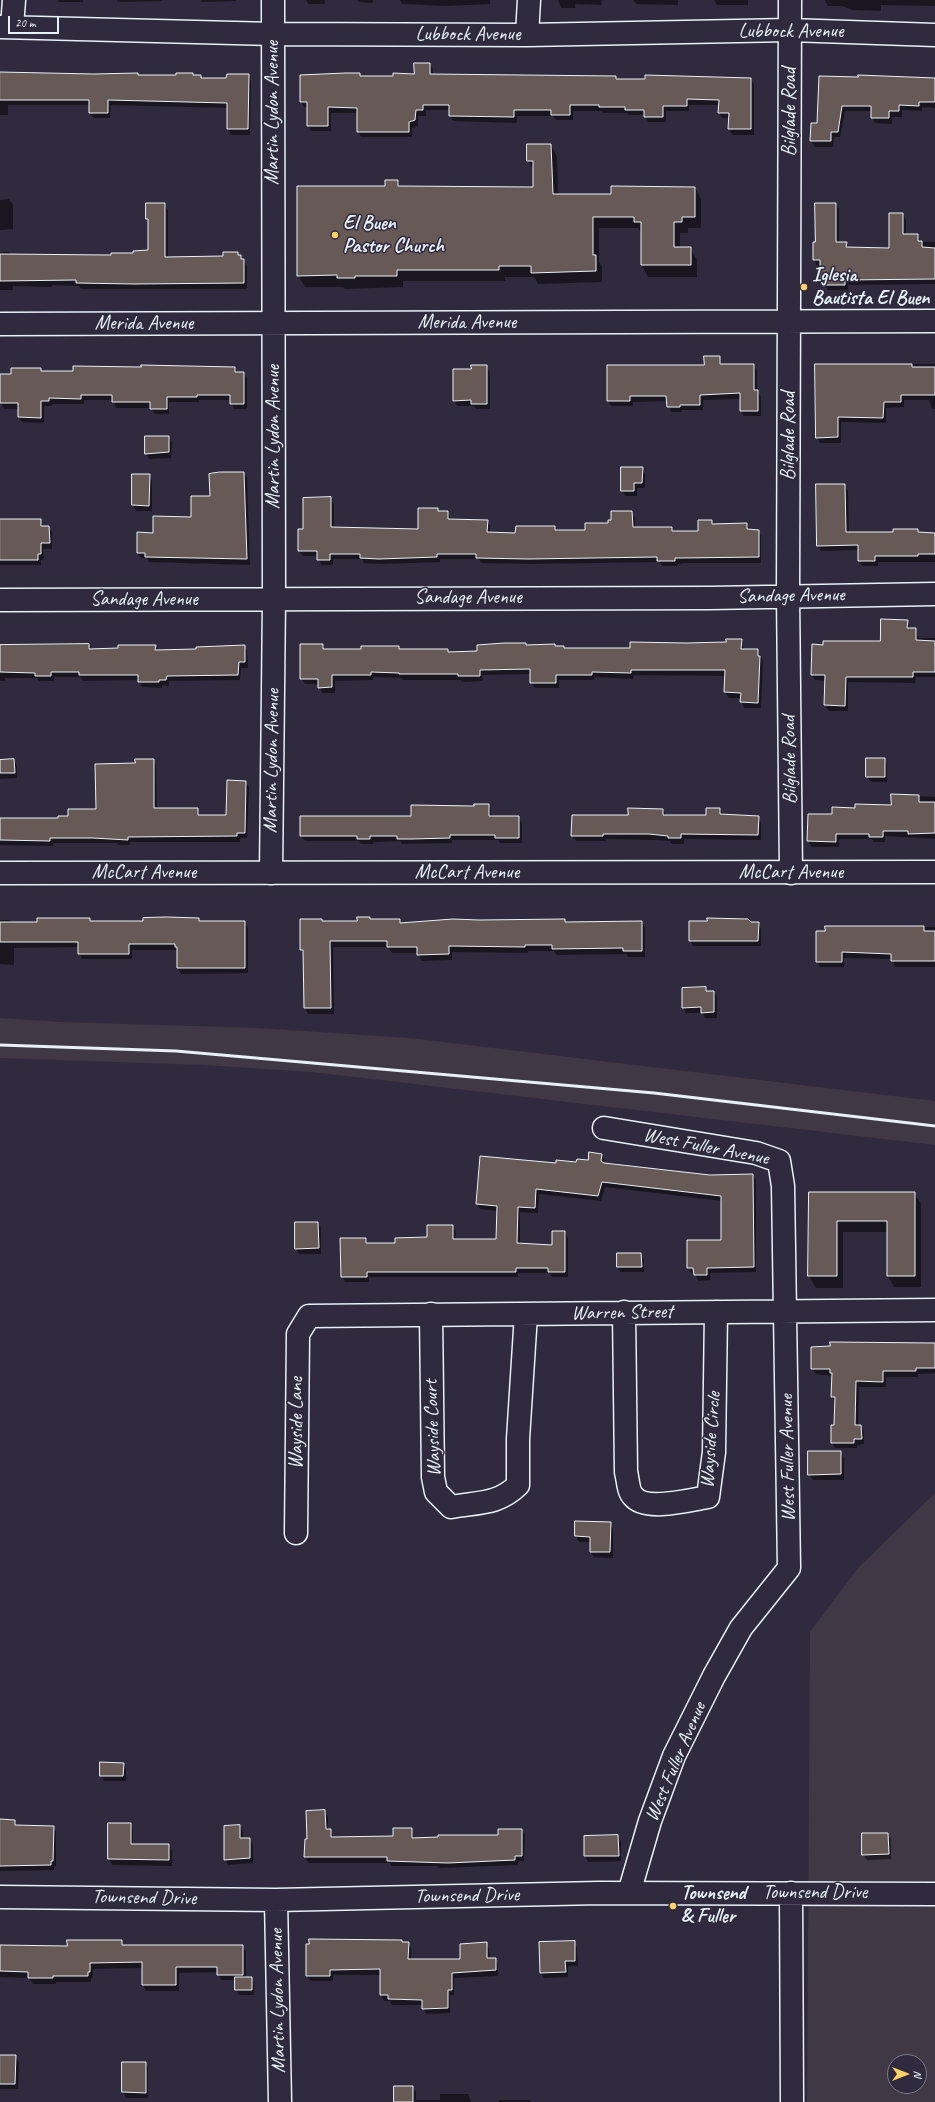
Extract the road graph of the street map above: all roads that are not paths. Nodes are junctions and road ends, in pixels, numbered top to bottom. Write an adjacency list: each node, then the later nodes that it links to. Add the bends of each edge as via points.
1 (14, 0): 5 (street)
2 (273, 0): 7 (street, Martin Lydon Avenue)
3 (529, 0): 9 (street)
4 (790, 0): 6 (street, Bilglade Road)
5 (6, 27): 7 (street, Lubbock Avenue)
6 (790, 30): 8 (street, Lubbock Avenue); 9 (street, Lubbock Avenue); 10 (street, Bilglade Road)
7 (273, 34): 9 (street, Lubbock Avenue); 12 (street, Martin Lydon Avenue)
8 (935, 35)
9 (527, 36)
10 (790, 321): 11 (street, Merida Avenue); 12 (street, Merida Avenue); 15 (street, Bilglade Road)
11 (935, 321)
12 (273, 323): 13 (street, Merida Avenue); 16 (street, Martin Lydon Avenue)
13 (0, 324)
14 (935, 594): 15 (street, Sandage Avenue)
15 (788, 595): 16 (street, Sandage Avenue, via 710,598); 21 (street, Bilglade Road)
16 (274, 599): 17 (street, Sandage Avenue); 20 (street, Martin Lydon Avenue)
17 (0, 600)
18 (935, 872): 21 (street, McCart Avenue)
19 (0, 873): 20 (street, McCart Avenue)
20 (271, 873): 21 (street, McCart Avenue)
21 (791, 873)
22 (604, 1128): 26 (street, West Fuller Avenue, via 756,1153 778,1161 783,1186)
23 (935, 1310): 26 (street, Warren Street)
24 (624, 1312): 25 (street, Warren Street); 25 (street, Wayside Circle, via 626,1472 631,1495 637,1501 659,1504 708,1497 714,1452); 28 (street, Warren Street)
25 (716, 1312): 26 (street, Warren Street)
26 (786, 1312): 31 (street, West Fuller Avenue, via 789,1568 741,1628 674,1756 650,1821)
27 (431, 1314): 28 (street, Warren Street); 28 (street, Wayside Court, via 433,1477 436,1492 451,1507 491,1502 508,1495 518,1485 518,1439); 29 (street, Warren Street)
28 (526, 1314)
29 (309, 1316): 30 (street, Wayside Lane, via 298,1334)
30 (296, 1533)
31 (629, 1893): 32 (street, Townsend Drive); 35 (street, Townsend Drive)
32 (791, 1893): 33 (street, Townsend Drive); 37 (street)
33 (935, 1894)
34 (0, 1897): 35 (street, Townsend Drive)
35 (276, 1900): 36 (street, Martin Lydon Avenue)
36 (280, 2102)
37 (792, 2102)

